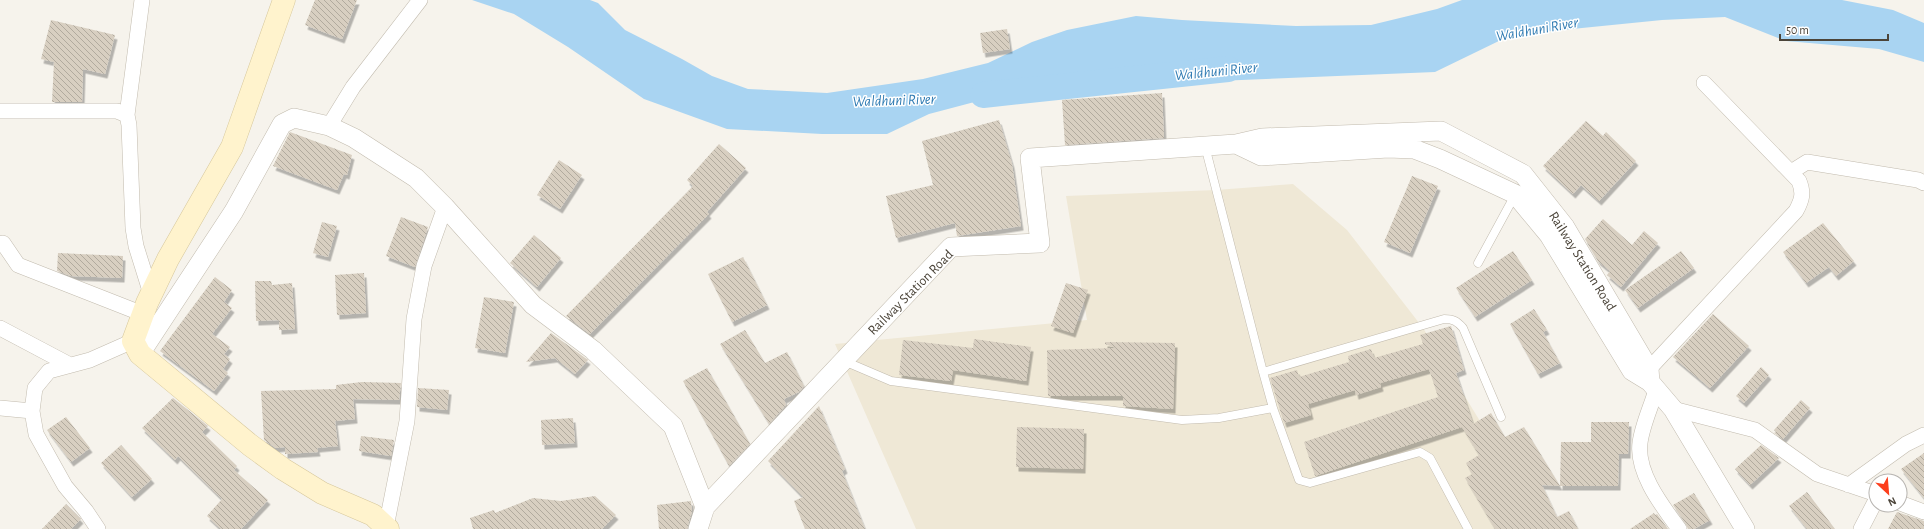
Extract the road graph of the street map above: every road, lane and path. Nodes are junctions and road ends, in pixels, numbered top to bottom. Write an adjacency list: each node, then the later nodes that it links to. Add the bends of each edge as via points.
1 (142, 0): 6 (street)
2 (284, 0): 16 (main road, via 232,147 168,259)
3 (420, 0): 7 (street, via 352,87)
4 (1704, 83): 10 (street)
5 (0, 111): 6 (street, via 117,111)
6 (127, 115): 16 (street, via 133,228)
7 (329, 126): 13 (street, via 354,138 416,178); 18 (street, via 294,118 282,124 234,211)
8 (1236, 144): 9 (street, Railway Station Road); 12 (street, Railway Station Road, via 1261,156 1388,148 1414,150); 12 (street, Railway Station Road, via 1262,138 1441,131)
9 (1205, 146): 19 (street, Railway Station Road, via 1030,158 1040,243 951,247); 21 (lane)
10 (1791, 172): 11 (street, via 1807,162); 22 (street, via 1803,190 1796,211)
11 (1924, 183)
12 (1520, 185): 15 (lane); 22 (street, Railway Station Road, via 1632,371)
13 (445, 207): 32 (street, via 533,305 593,350 673,426); 35 (street, via 424,266 414,319 407,421)
14 (1, 243): 16 (street, via 18,265)
15 (1478, 263)
16 (147, 304): 18 (main road)
17 (0, 328): 20 (street)
18 (137, 348): 20 (street); 35 (main road, via 250,445 283,469 322,492 373,515)
19 (843, 361): 24 (lane, via 891,381 1182,420 1219,418); 32 (street, Railway Station Road)
20 (70, 365): 26 (street, via 49,371 35,388)
21 (1263, 372): 24 (lane); 27 (lane, via 1444,319 1452,319 1463,328)
22 (1648, 379): 25 (street, Railway Station Road); 39 (street, via 1640,456 1653,492)
23 (0, 408): 26 (street)
24 (1273, 408): 38 (lane, via 1299,480 1310,483 1420,452 1430,458)
25 (1673, 409): 29 (street, via 1755,430 1817,474); 40 (street, Railway Station Road)
26 (32, 411): 36 (street, via 36,434 64,486)
27 (1501, 417)
28 (1924, 435): 29 (street, via 1906,444)
29 (1849, 485): 30 (street)
30 (1868, 491)
31 (1908, 506): 33 (street)
32 (705, 507): 37 (street, Railway Station Road)
33 (1924, 512)
34 (1869, 513): 41 (street)
35 (387, 528)
36 (98, 529)
37 (698, 529)
38 (1468, 529)
39 (1679, 529)
40 (1745, 529)
41 (1860, 529)

